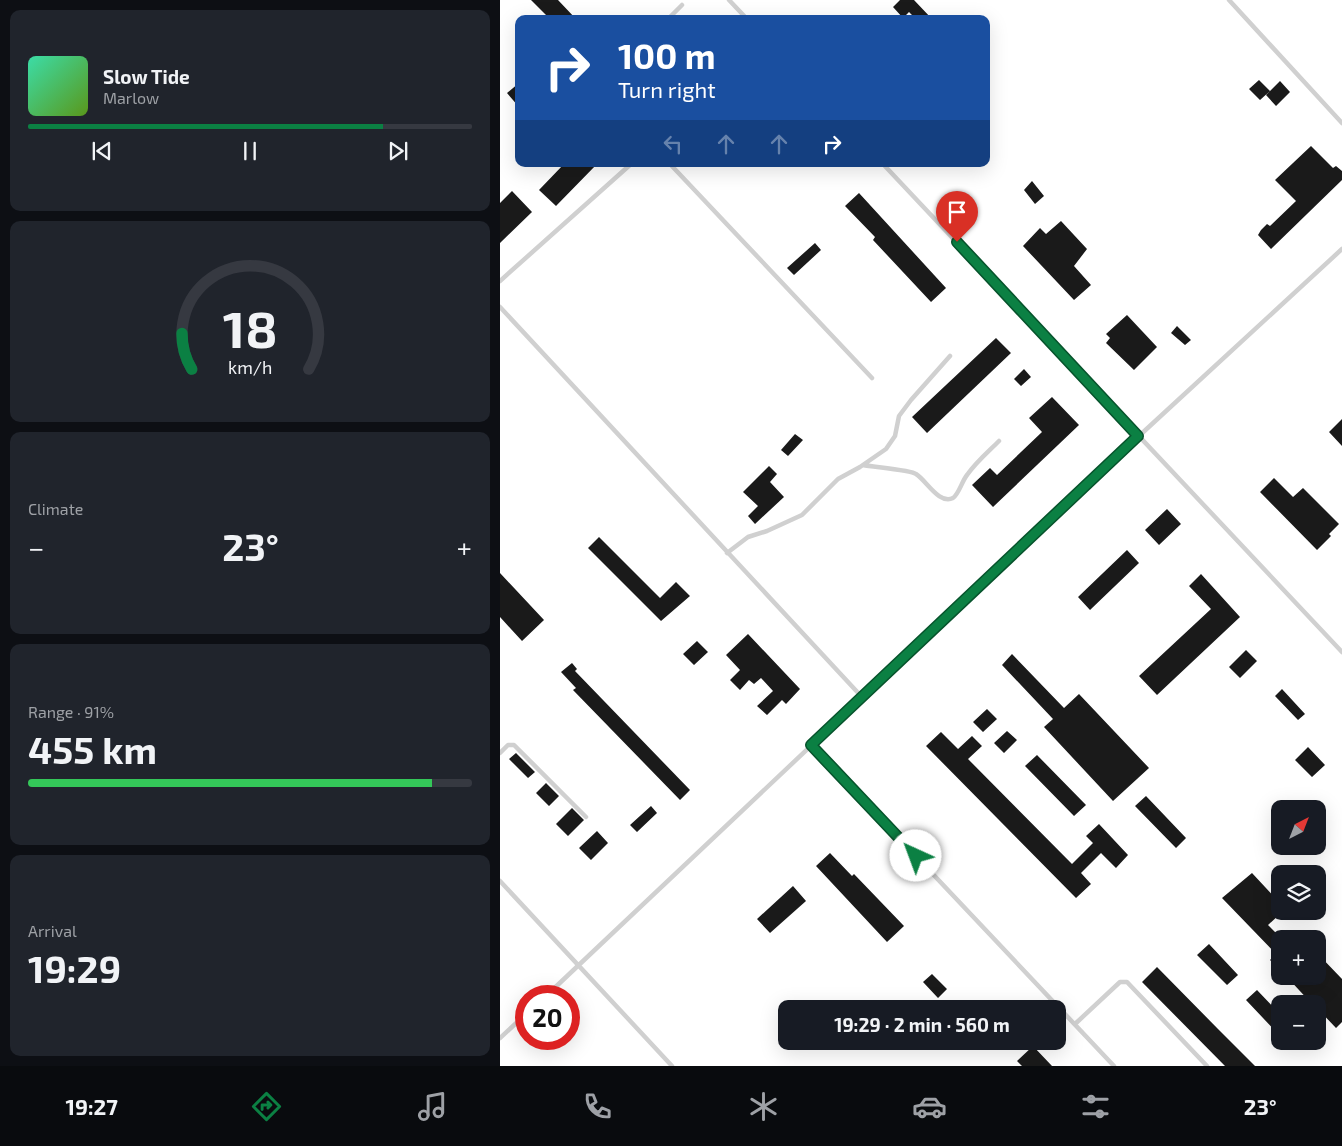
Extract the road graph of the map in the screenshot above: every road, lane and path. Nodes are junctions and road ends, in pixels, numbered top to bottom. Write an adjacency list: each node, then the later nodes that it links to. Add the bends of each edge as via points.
1 (729, 0): 5 (lane)
2 (1229, 0): 6 (lane)
3 (682, 5): 4 (lane)
4 (672, 15)
5 (743, 15)
6 (1342, 123)
7 (628, 167): 11 (lane)
8 (673, 167): 14 (lane)
9 (886, 167): 15 (lane)
10 (1342, 249): 15 (lane)
11 (500, 281)
12 (500, 307): 18 (lane)
13 (950, 356): 17 (lane, via 899,416 895,436 886,449)
14 (872, 378)
15 (1138, 436): 19 (lane); 20 (lane)
16 (999, 441): 17 (lane, via 967,474 952,498 942,498 910,470)
17 (863, 465): 18 (lane, via 838,479 802,515 748,537)
18 (728, 553): 20 (lane)
19 (1342, 652)
20 (861, 696): 21 (lane)
21 (811, 745): 25 (lane); 28 (lane)
22 (500, 753): 23 (lane, via 508,745 514,745)
23 (586, 817)
24 (500, 882): 25 (lane)
25 (580, 965): 26 (lane); 30 (lane)
26 (558, 985)
27 (515, 1024): 29 (lane)
28 (1075, 1024): 31 (lane); 32 (lane, via 1120,982 1127,982)
29 (500, 1038)
30 (672, 1066)
31 (1114, 1066)
32 (1207, 1066)

